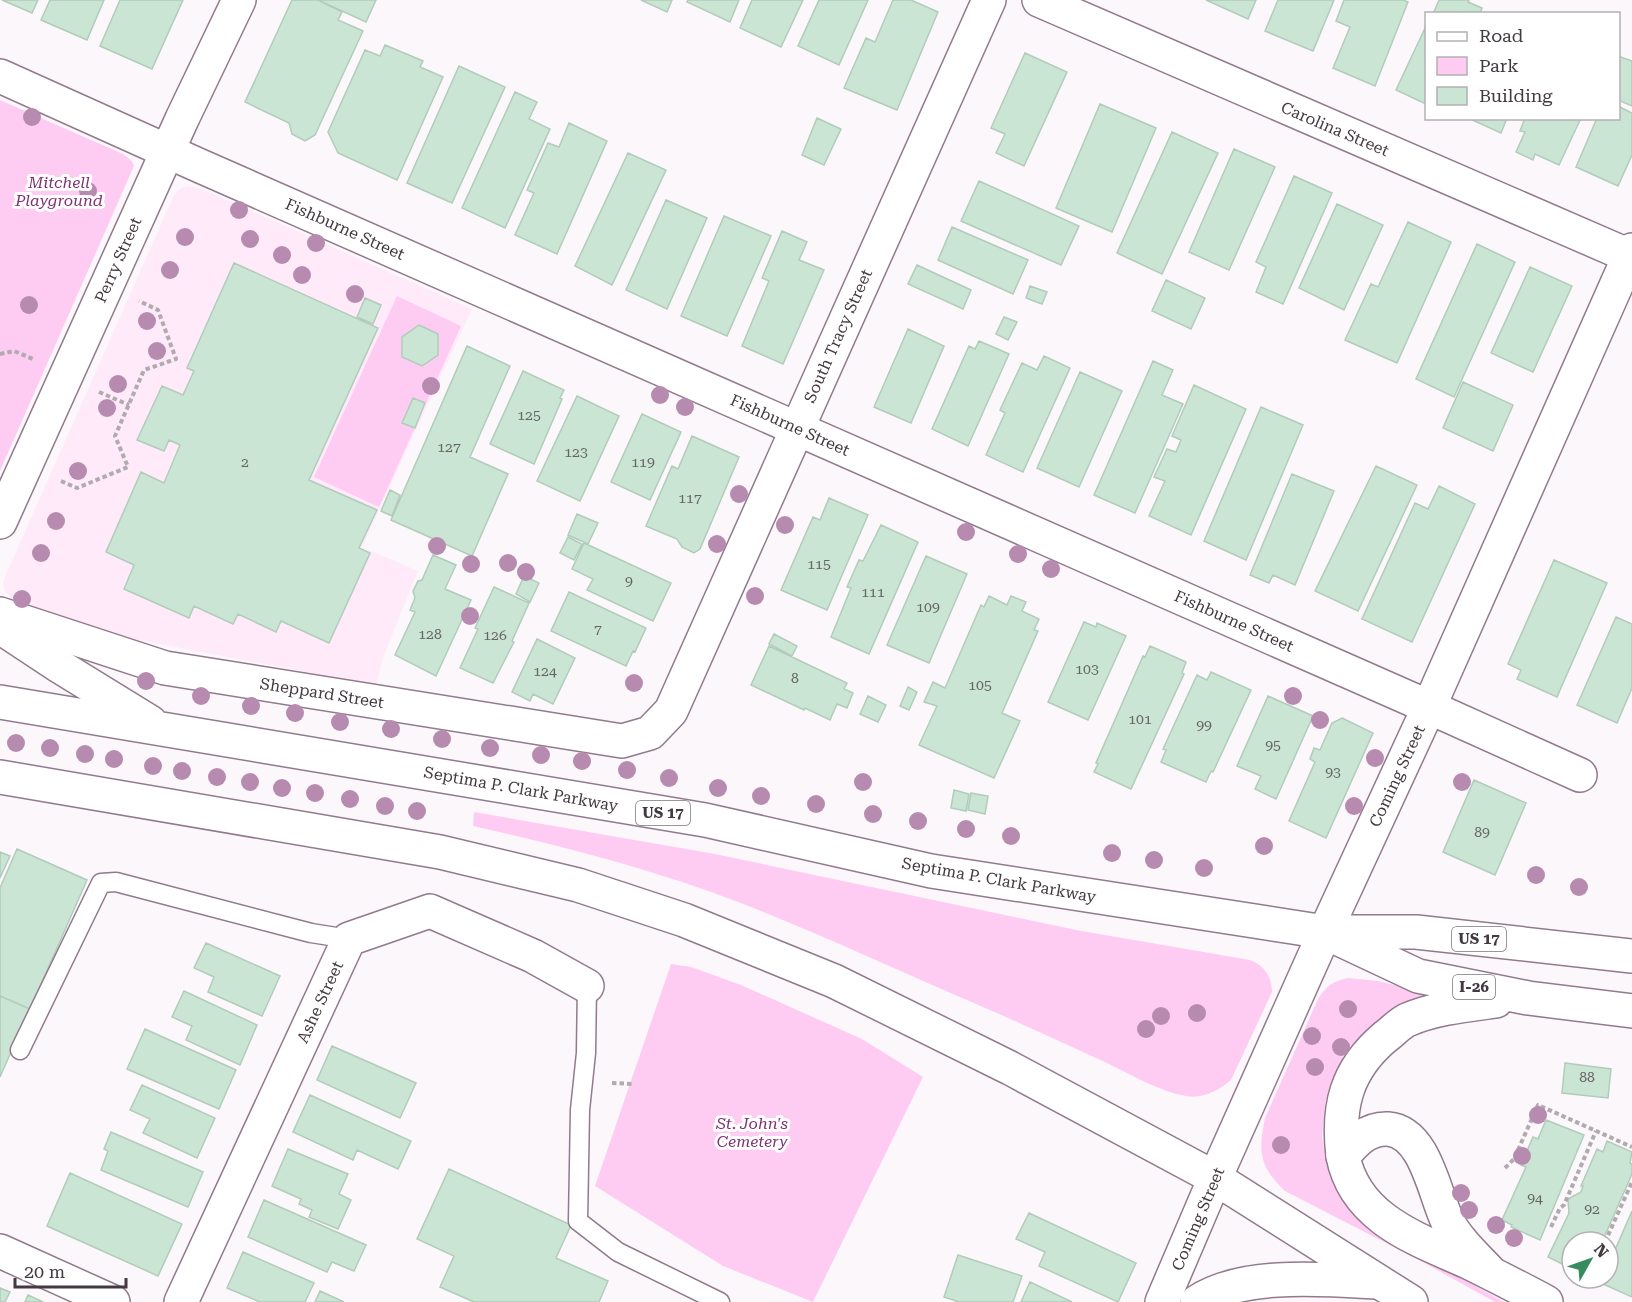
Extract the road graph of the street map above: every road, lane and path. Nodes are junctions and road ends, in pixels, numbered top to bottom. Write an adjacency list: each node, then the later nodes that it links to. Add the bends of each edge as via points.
1 (239, 0): 5 (main road, Perry Street)
2 (989, 0): 12 (main road, South Tracy Street)
3 (1039, 0): 6 (main road, Carolina Street)
4 (0, 75): 5 (main road, Fishburne Street)
5 (168, 151): 12 (main road, Fishburne Street); 14 (main road, Perry Street)
6 (1631, 254): 18 (main road, Coming Street)
7 (139, 301): 11 (path, via 158,310 176,359 144,370)
8 (0, 354): 9 (path, via 14,351)
9 (33, 359)
10 (99, 392): 11 (path)
11 (129, 405): 13 (path, via 115,436 128,467 77,488)
12 (796, 428): 18 (main road, Fishburne Street); 20 (main road, South Tracy Street, via 671,711)
13 (61, 481)
14 (0, 522)
15 (0, 614): 20 (main road, Sheppard Street, via 165,668 622,741)
16 (0, 627): 19 (main road)
17 (0, 702): 19 (main road, Septima P. Clark Parkway / US 17)
18 (1429, 707): 21 (main road, Fishburne Street); 23 (main road, Coming Street)
19 (165, 730): 23 (main road, Septima P. Clark Parkway / US 17, via 705,820 930,871)
20 (650, 733)
21 (1580, 775)
22 (0, 777): 34 (main road, via 440,852 578,885 684,920 834,981 1010,1068)
23 (1325, 932): 25 (main road, US 17, via 1416,932); 27 (main road, I-26, via 1418,976); 34 (main road, Coming Street)
24 (349, 939): 26 (main road, via 430,911 533,956); 29 (lane, via 311,933 116,882 101,883); 42 (main road, Ashe Street)
25 (1632, 956)
26 (587, 986): 43 (lane, via 578,1221 618,1252)
27 (1528, 998): 28 (main road, I-26); 32 (main road, via 1453,1006 1405,1021 1370,1050 1350,1080 1342,1106)
28 (1632, 1011)
29 (20, 1050)
30 (1596, 1131): 31 (path); 33 (path, via 1538,1106 1514,1159); 36 (path)
31 (1632, 1147)
32 (1343, 1156): 39 (main road, via 1355,1188 1378,1216 1395,1228); 39 (main road, via 1358,1139 1378,1128 1398,1130 1406,1136 1425,1161 1448,1222)
33 (1505, 1168)
34 (1215, 1178): 40 (main road); 44 (main road, Coming Street)
35 (1632, 1182): 37 (path)
36 (1551, 1227)
37 (1610, 1230)
38 (0, 1251): 41 (main road)
39 (1491, 1273): 47 (main road)
40 (1379, 1282): 45 (main road, via 1261,1282 1230,1288); 46 (main road)
41 (113, 1302)
42 (181, 1302)
43 (720, 1302)
44 (1162, 1302)
45 (1197, 1302)
46 (1411, 1302)
47 (1546, 1302)

